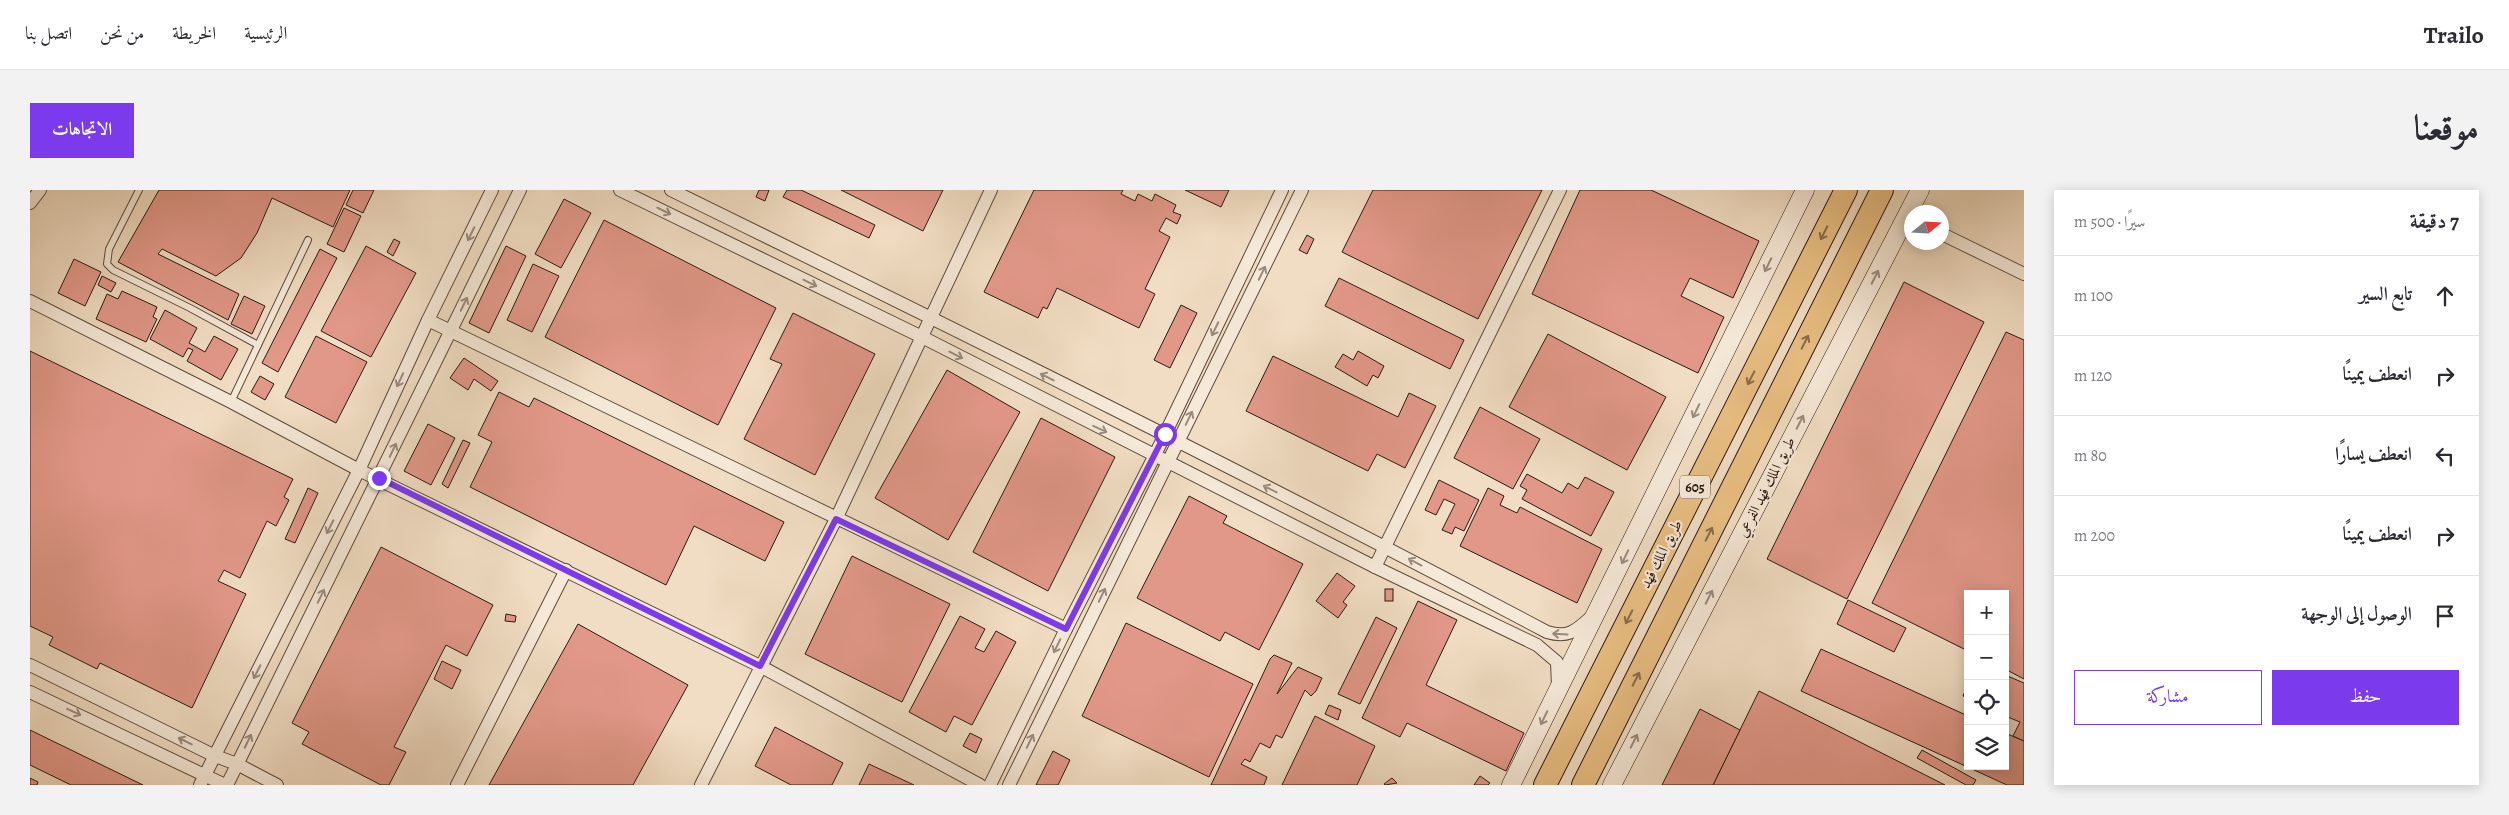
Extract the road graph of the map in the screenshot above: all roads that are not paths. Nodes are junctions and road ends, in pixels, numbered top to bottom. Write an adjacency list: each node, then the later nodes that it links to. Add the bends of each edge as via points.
1 (40, 190): 15 (street)
2 (138, 190): 26 (lane, via 109,249 108,264 113,270)
3 (492, 190): 23 (street, one-way to 23)
4 (520, 190): 24 (street, one-way to 4)
5 (620, 190): 25 (street, one-way to 25)
6 (671, 190): 22 (street)
7 (991, 190): 22 (street)
8 (1282, 190): 30 (street, one-way to 30)
9 (1302, 190): 31 (street, one-way to 9)
10 (1560, 190): 37 (street)
11 (1805, 190): 40 (main road, one-way to 40)
12 (1846, 190): 44 (highway, طريق الملك فهد / 605, one-way to 44)
13 (1882, 190): 60 (highway, 605, one-way to 13)
14 (1920, 190): 16 (main road, طريق الملك فهد الفرعي)
15 (30, 203)
16 (1914, 205)
17 (1904, 229): 61 (main road, طريق الملك فهد الفرعي, one-way to 17)
18 (1949, 237): 20 (street)
19 (308, 240): 26 (lane)
20 (2024, 274)
21 (30, 301): 28 (street)
22 (930, 317): 25 (street); 27 (street, one-way to 22)
23 (428, 320): 24 (street); 34 (street, one-way to 34)
24 (450, 331): 35 (street, one-way to 24); 36 (street)
25 (922, 337): 29 (street, one-way to 29); 36 (street)
26 (258, 345): 28 (lane)
27 (1078, 393): 29 (street); 30 (street)
28 (231, 402): 34 (street)
29 (1076, 417): 32 (street, one-way to 32)
30 (1165, 434): 31 (street); 32 (street)
31 (1178, 442): 33 (street); 37 (street, one-way to 31)
32 (1156, 455): 33 (street); 41 (street)
33 (1168, 462): 38 (street); 56 (street, one-way to 33)
34 (358, 470): 35 (street); 47 (street, one-way to 47)
35 (379, 478): 39 (street); 48 (street, one-way to 35)
36 (836, 519): 41 (street); 43 (street)
37 (1385, 546): 38 (street); 40 (street, one-way to 37, via 1568,635 1546,632)
38 (1375, 567): 45 (street, via 1537,645 1557,662)
39 (566, 570): 43 (street); 52 (street)
40 (1599, 609): 45 (main road)
41 (1066, 629): 55 (street, one-way to 55)
42 (30, 665): 47 (street, one-way to 42)
43 (760, 666): 53 (street); 54 (street)
44 (1601, 672): 58 (highway); 59 (highway, طريق الملك فهد / 605)
45 (1558, 689): 57 (main road, one-way to 57)
46 (30, 692): 49 (street, one-way to 49)
47 (215, 756): 48 (street); 49 (street)
48 (237, 764): 50 (street); 51 (street)
49 (203, 780): 50 (street)
50 (226, 785)
51 (277, 785)
52 (457, 785)
53 (701, 785)
54 (980, 785)
55 (990, 785)
56 (1009, 785)
57 (1511, 785)
58 (1533, 785)
59 (1545, 785)
60 (1583, 785)
61 (1612, 785)

